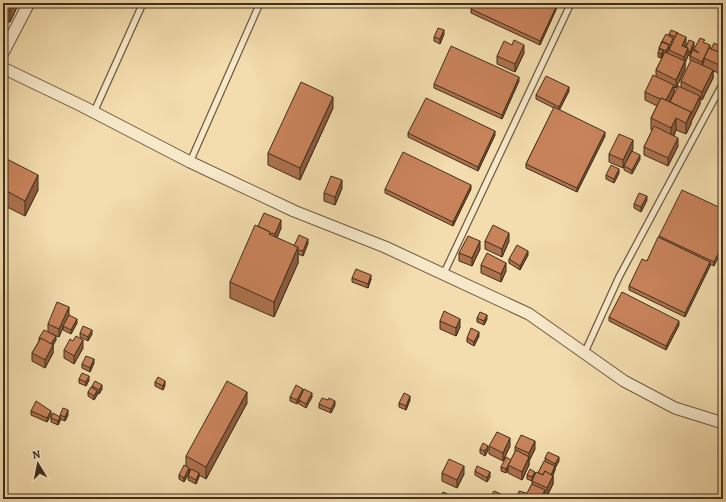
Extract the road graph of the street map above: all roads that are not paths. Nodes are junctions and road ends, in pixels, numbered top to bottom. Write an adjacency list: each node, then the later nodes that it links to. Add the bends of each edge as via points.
1 (29, 3): 5 (street)
2 (143, 3): 8 (lane)
3 (260, 3): 9 (lane)
4 (571, 3): 10 (lane)
5 (3, 53)
6 (3, 68): 8 (street)
7 (723, 83): 11 (lane, via 619,277)
8 (94, 112): 9 (street)
9 (190, 162): 10 (street, via 294,211)
10 (444, 273): 11 (street, via 529,314)
11 (584, 354): 12 (street, via 624,381 675,408)
12 (723, 423)

